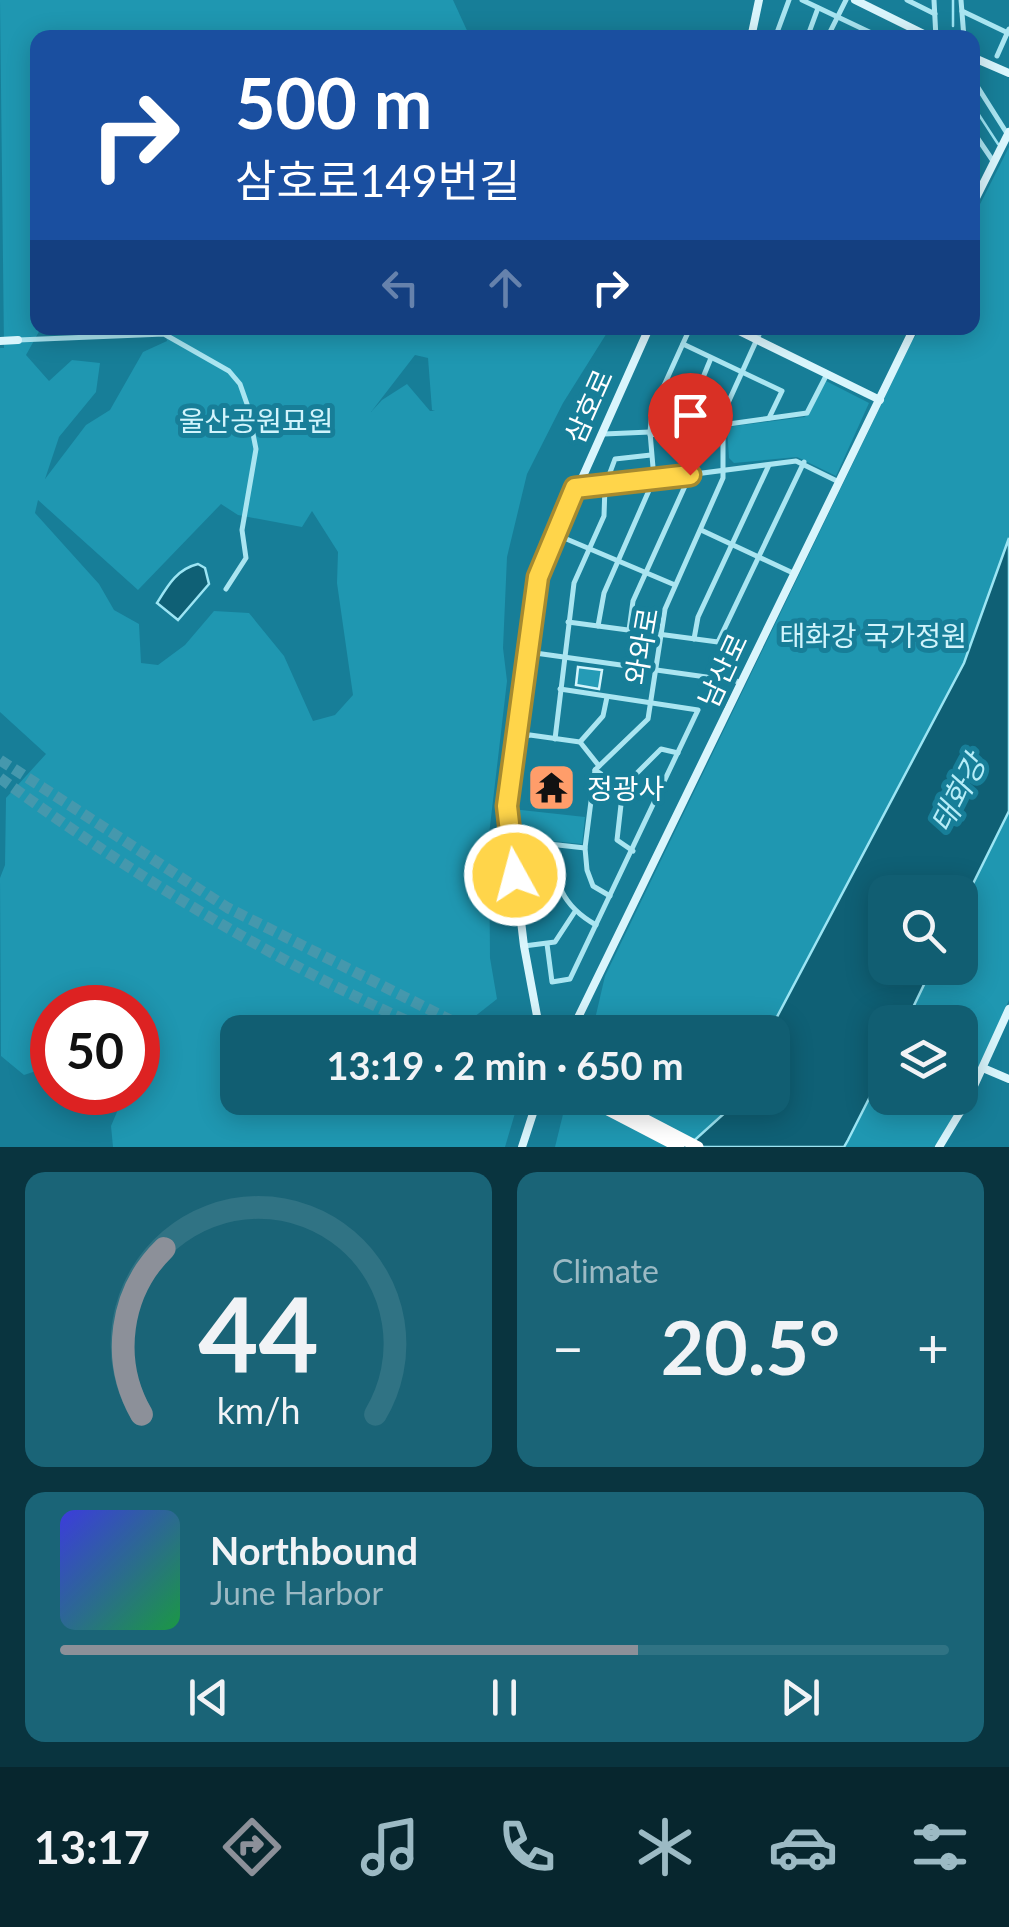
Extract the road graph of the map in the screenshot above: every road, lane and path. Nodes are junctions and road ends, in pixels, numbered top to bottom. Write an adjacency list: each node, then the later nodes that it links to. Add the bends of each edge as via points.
1 (759, 0): 14 (main road)
2 (789, 0): 15 (street)
3 (802, 0): 9 (street)
4 (846, 0): 12 (street)
5 (855, 0): 20 (main road)
6 (907, 0): 11 (street)
7 (934, 0): 11 (street)
8 (961, 0): 10 (street)
9 (818, 8): 12 (street); 16 (street)
10 (962, 11): 22 (street); 23 (street)
11 (935, 14): 21 (street)
12 (836, 16): 13 (street); 17 (street)
13 (855, 25): 18 (street); 19 (street)
14 (753, 30)
15 (778, 30)
16 (810, 30)
17 (830, 30)
18 (853, 30)
19 (865, 30)
20 (917, 30)
21 (934, 30)
22 (963, 30)
23 (1009, 31): 24 (street)
24 (998, 56)
25 (980, 60): 26 (main road)
26 (1009, 73)
27 (980, 91): 28 (street)
28 (1008, 135): 30 (main road)
29 (980, 143): 30 (street)
30 (994, 163): 31 (main road)
31 (980, 190)
32 (140, 335): 40 (street)
33 (166, 335): 70 (street, via 229,372 247,404 256,449 242,530 246,558)
34 (645, 335): 50 (main road, 삼호로)
35 (687, 335): 42 (street)
36 (748, 335): 39 (main road)
37 (758, 335): 39 (street, 와와로)
38 (911, 335): 46 (main road, 남산로)
39 (756, 339): 44 (street, 와와로); 45 (main road)
40 (18, 340): 41 (main road)
41 (0, 341)
42 (683, 344): 43 (street); 51 (street, via 652,412)
43 (711, 358): 44 (street); 49 (street, via 689,406)
44 (742, 372): 47 (street, via 782,391); 48 (street, 와와로)
45 (826, 374): 46 (main road); 47 (street, via 807,413)
46 (880, 400): 58 (main road, 남산로)
47 (769, 418): 48 (street)
48 (722, 424): 49 (street); 55 (street, 와와로)
49 (688, 431): 51 (street); 56 (street)
50 (601, 432): 51 (street); 60 (main road, 삼호로)
51 (650, 433): 52 (street)
52 (651, 455): 57 (street); 59 (street, via 615,460)
53 (804, 462): 54 (street); 58 (street); 65 (street)
54 (769, 465): 55 (street); 63 (street)
55 (724, 470): 56 (street); 61 (street, 와와로)
56 (690, 475): 57 (street); 67 (street)
57 (654, 479): 59 (street); 66 (street)
58 (838, 482): 68 (main road, 남산로)
59 (605, 486): 60 (street); 64 (street, via 606,510)
60 (575, 488): 62 (main road, 삼호로)
61 (700, 530): 63 (street); 69 (street, 와와로)
62 (554, 533): 64 (street); 76 (main road, 삼호로, via 538,577)
63 (733, 545): 65 (street); 75 (street)
64 (590, 548): 66 (street); 71 (street, via 574,583)
65 (759, 557): 68 (street); 75 (street, via 718,642)
66 (619, 561): 67 (street); 72 (street)
67 (647, 573): 69 (street); 73 (street)
68 (794, 573): 79 (main road, 남산로)
69 (675, 586): 74 (street, 와와로)
70 (226, 589)
71 (568, 622): 72 (street); 77 (street)
72 (598, 626): 73 (street)
73 (629, 630): 74 (street)
74 (661, 634): 75 (street); 78 (street, 와와로)
75 (694, 639)
76 (528, 652): 77 (street); 83 (main road, 삼호로)
77 (564, 656): 78 (street); 80 (street)
78 (656, 670): 79 (street); 82 (street, 와와로)
79 (742, 682): 100 (main road, 남산로)
80 (560, 689): 81 (street); 84 (street)
81 (607, 697): 82 (street); 85 (street, via 604,716)
82 (652, 704): 86 (street, via 698,710); 87 (street, 와와로, via 648,719)
83 (516, 739): 84 (street); 89 (main road, 삼호로, via 507,806)
84 (555, 739): 85 (street)
85 (580, 742): 87 (street)
86 (678, 753): 88 (street, via 661,749); 92 (street)
87 (597, 768): 88 (street); 91 (street)
88 (623, 787): 92 (street, via 617,840)
89 (510, 840): 90 (street); 97 (main road, 삼호로)
90 (552, 844): 91 (street); 94 (street, via 558,888)
91 (584, 848): 93 (street, via 589,878)
92 (632, 851): 93 (street)
93 (610, 896): 95 (street)
94 (575, 912): 95 (street); 96 (street, via 559,939)
95 (596, 925): 96 (street, via 570,979 552,982)
96 (547, 944): 97 (street)
97 (524, 946): 99 (main road, 삼호로)
98 (1009, 1009): 101 (main road)
99 (537, 1015)
100 (579, 1015)
101 (982, 1068): 102 (main road); 109 (main road)
102 (1009, 1079)
103 (535, 1115): 106 (main road)
104 (618, 1115): 107 (highway)
105 (637, 1115): 108 (highway)
106 (524, 1147)
107 (679, 1147)
108 (698, 1147)
109 (939, 1147)

